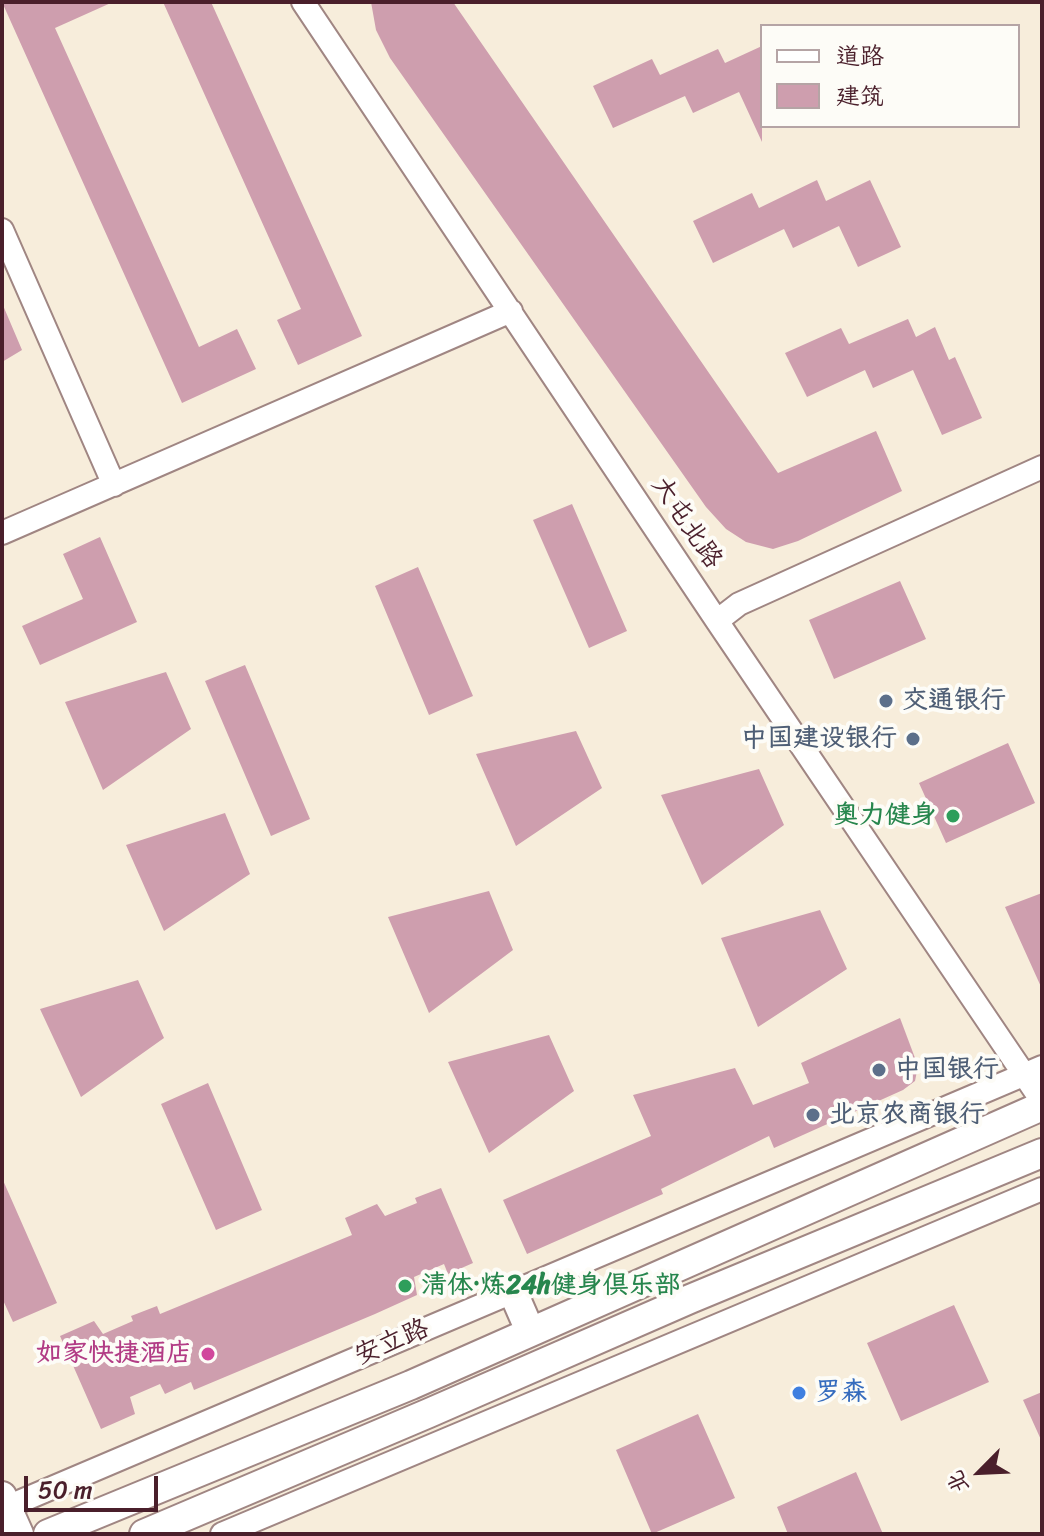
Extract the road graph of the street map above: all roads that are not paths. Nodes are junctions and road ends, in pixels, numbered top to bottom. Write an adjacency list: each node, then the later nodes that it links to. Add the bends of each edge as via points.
1 (303, 2): 3 (street, 大屯北路)
2 (2, 230): 6 (street)
3 (511, 311): 6 (street); 8 (street, 大屯北路)
4 (1042, 467): 8 (street, via 739,604)
5 (1042, 483): 8 (street, via 745,615)
6 (114, 485): 7 (street)
7 (2, 533)
8 (717, 621): 9 (street, 大屯北路)
9 (1033, 1071): 10 (street, 大屯北路); 13 (street, 安立路)
10 (1042, 1104): 14 (main road, 安立路)
11 (1042, 1153): 18 (main road)
12 (1042, 1189): 19 (street)
13 (513, 1292): 14 (main road); 15 (street, 安立路)
14 (530, 1331): 17 (main road, 安立路)
15 (4, 1507): 16 (main road)
16 (19, 1534)
17 (48, 1534)
18 (144, 1534)
19 (222, 1534)

